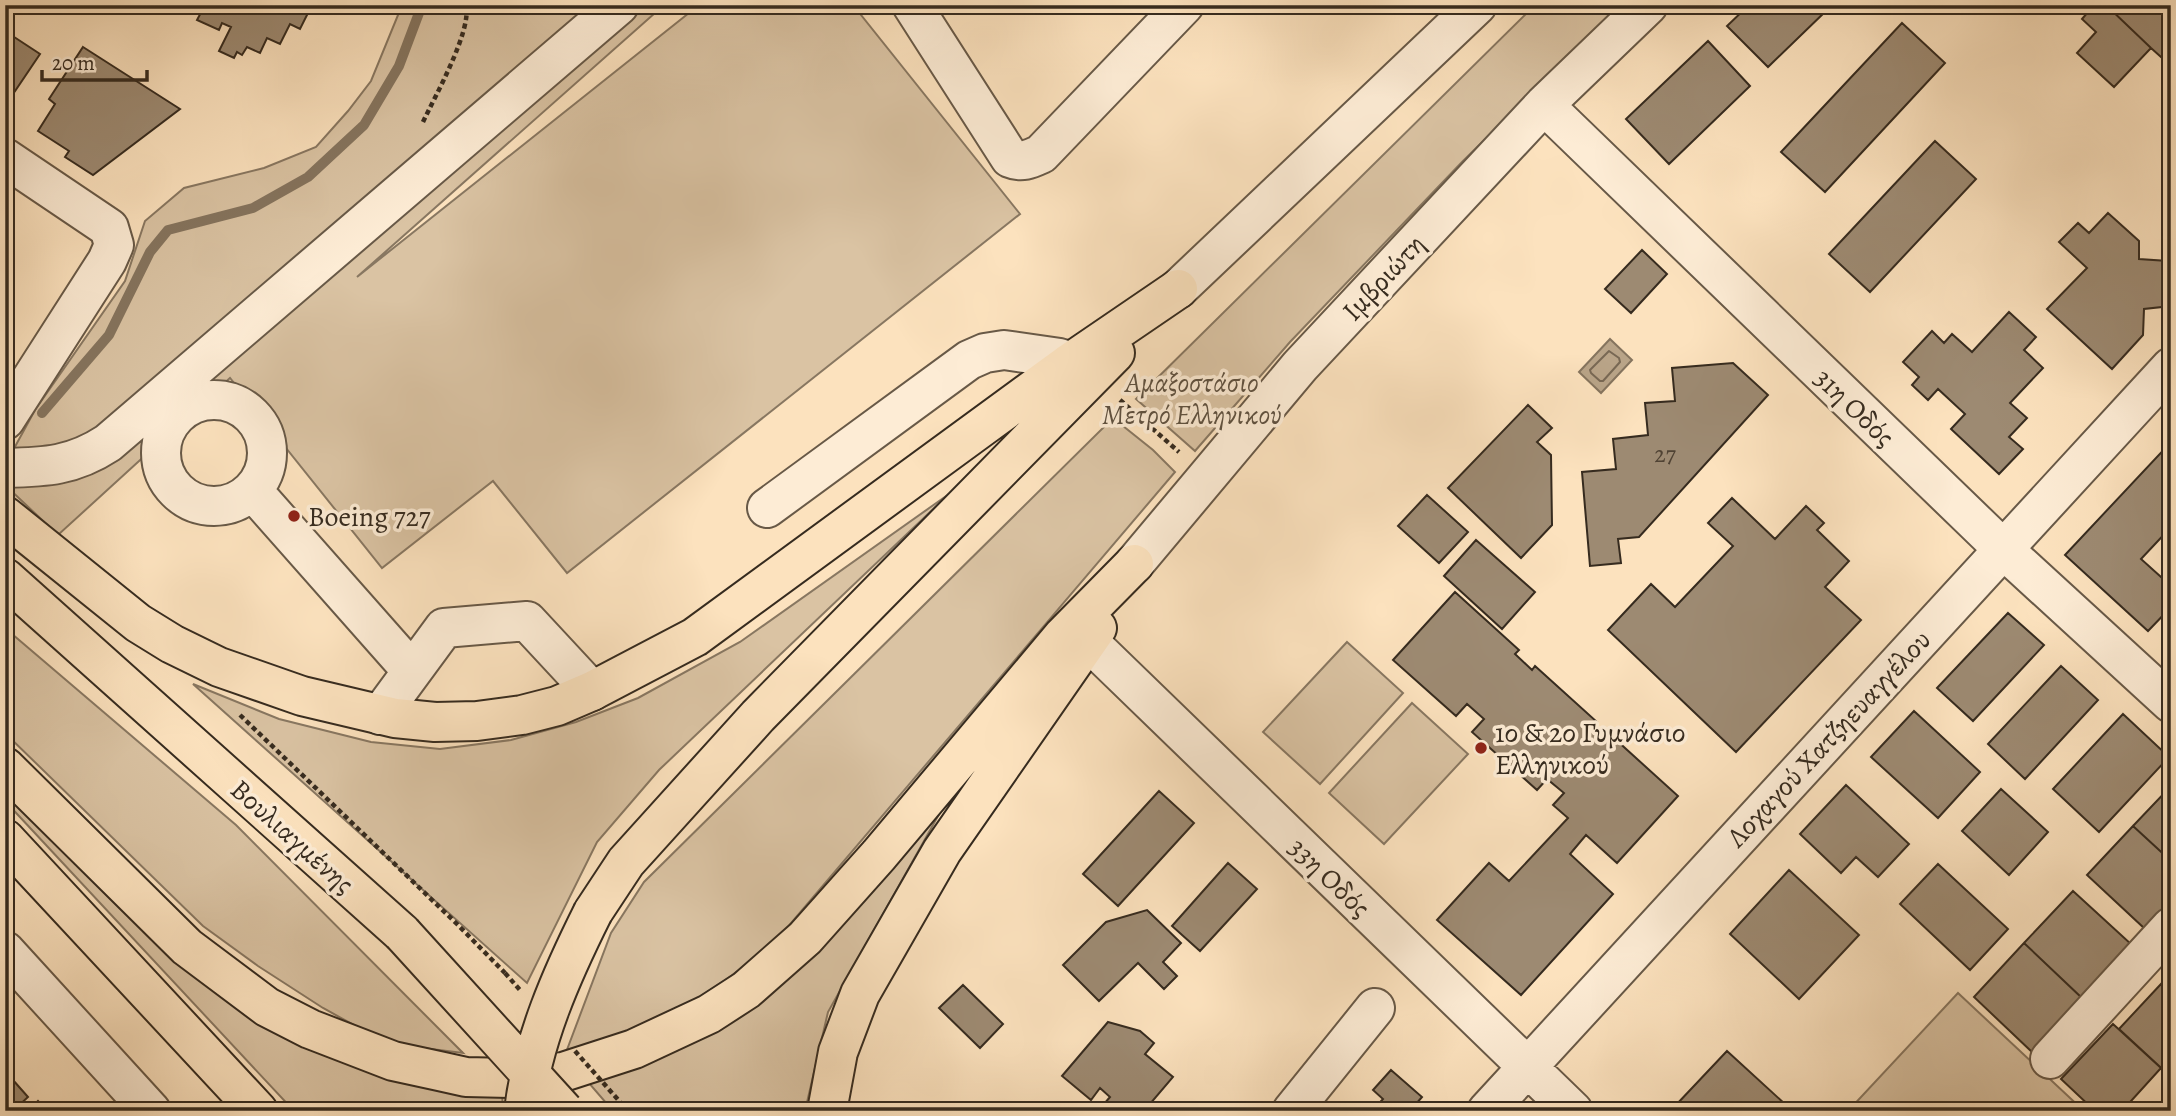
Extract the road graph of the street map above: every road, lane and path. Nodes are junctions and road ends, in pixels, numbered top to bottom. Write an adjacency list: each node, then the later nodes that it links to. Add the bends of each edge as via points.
1 (466, 5): 8 (path, via 468,13 457,50)
2 (619, 5): 14 (street, via 108,443 74,461)
3 (912, 5): 4 (street, via 1010,158 1018,162 1041,153)
4 (1184, 5)
5 (1648, 5): 7 (street, Ιμβριώτη)
6 (1462, 10): 10 (street)
7 (1544, 106): 15 (street, Ιμβριώτη, via 1300,366); 19 (street, 31η Οδός)
8 (419, 130)
9 (5, 158): 13 (street, via 109,228 114,245)
10 (1178, 289): 12 (main road)
11 (2171, 367): 19 (street, Λοχαγού Χατζηευαγγέλου)
12 (1079, 371): 15 (path, via 1117,397); 17 (street, via 1060,358 1004,349 977,356); 24 (main road, via 695,637); 38 (main road, bridge, via 626,862 573,952 544,1024)
13 (5, 420)
14 (5, 468)
15 (1206, 476): 20 (street, Ιμβριώτη)
16 (252, 490): 23 (street)
17 (767, 508)
18 (5, 516): 27 (main road, via 138,623 172,644 251,679)
19 (2003, 548): 25 (street, 31η Οδός); 35 (street, Λοχαγού Χατζηευαγγέλου)
20 (1134, 564): 22 (main road); 28 (main road, via 1063,636 805,938 746,990 709,1014 634,1049 563,1072 510,1078 439,1072 393,1061 267,1007 187,947)
21 (5, 578): 39 (main road, Βουλιαγμένης, bridge, via 402,933)
22 (1089, 642): 35 (street, 33η Οδός); 40 (main road, via 942,851 860,994 838,1052)
23 (412, 671): 24 (street, via 444,628 527,621); 27 (street)
24 (592, 691): 27 (main road, via 545,709 488,719 435,722)
25 (2171, 703)
26 (238, 713): 32 (path)
27 (380, 715)
28 (5, 767)
29 (5, 839): 37 (main road)
30 (2171, 927): 34 (street)
31 (5, 951): 36 (street)
32 (505, 973)
33 (1375, 1008): 41 (street)
34 (2049, 1059)
35 (1526, 1068): 42 (street, Λοχαγού Χατζηευαγγέλου); 43 (street, 33η Οδός)
36 (151, 1111)
37 (258, 1111)
38 (524, 1111)
39 (564, 1111)
40 (827, 1111)
41 (1292, 1111)
42 (1487, 1111)
43 (1573, 1111)

